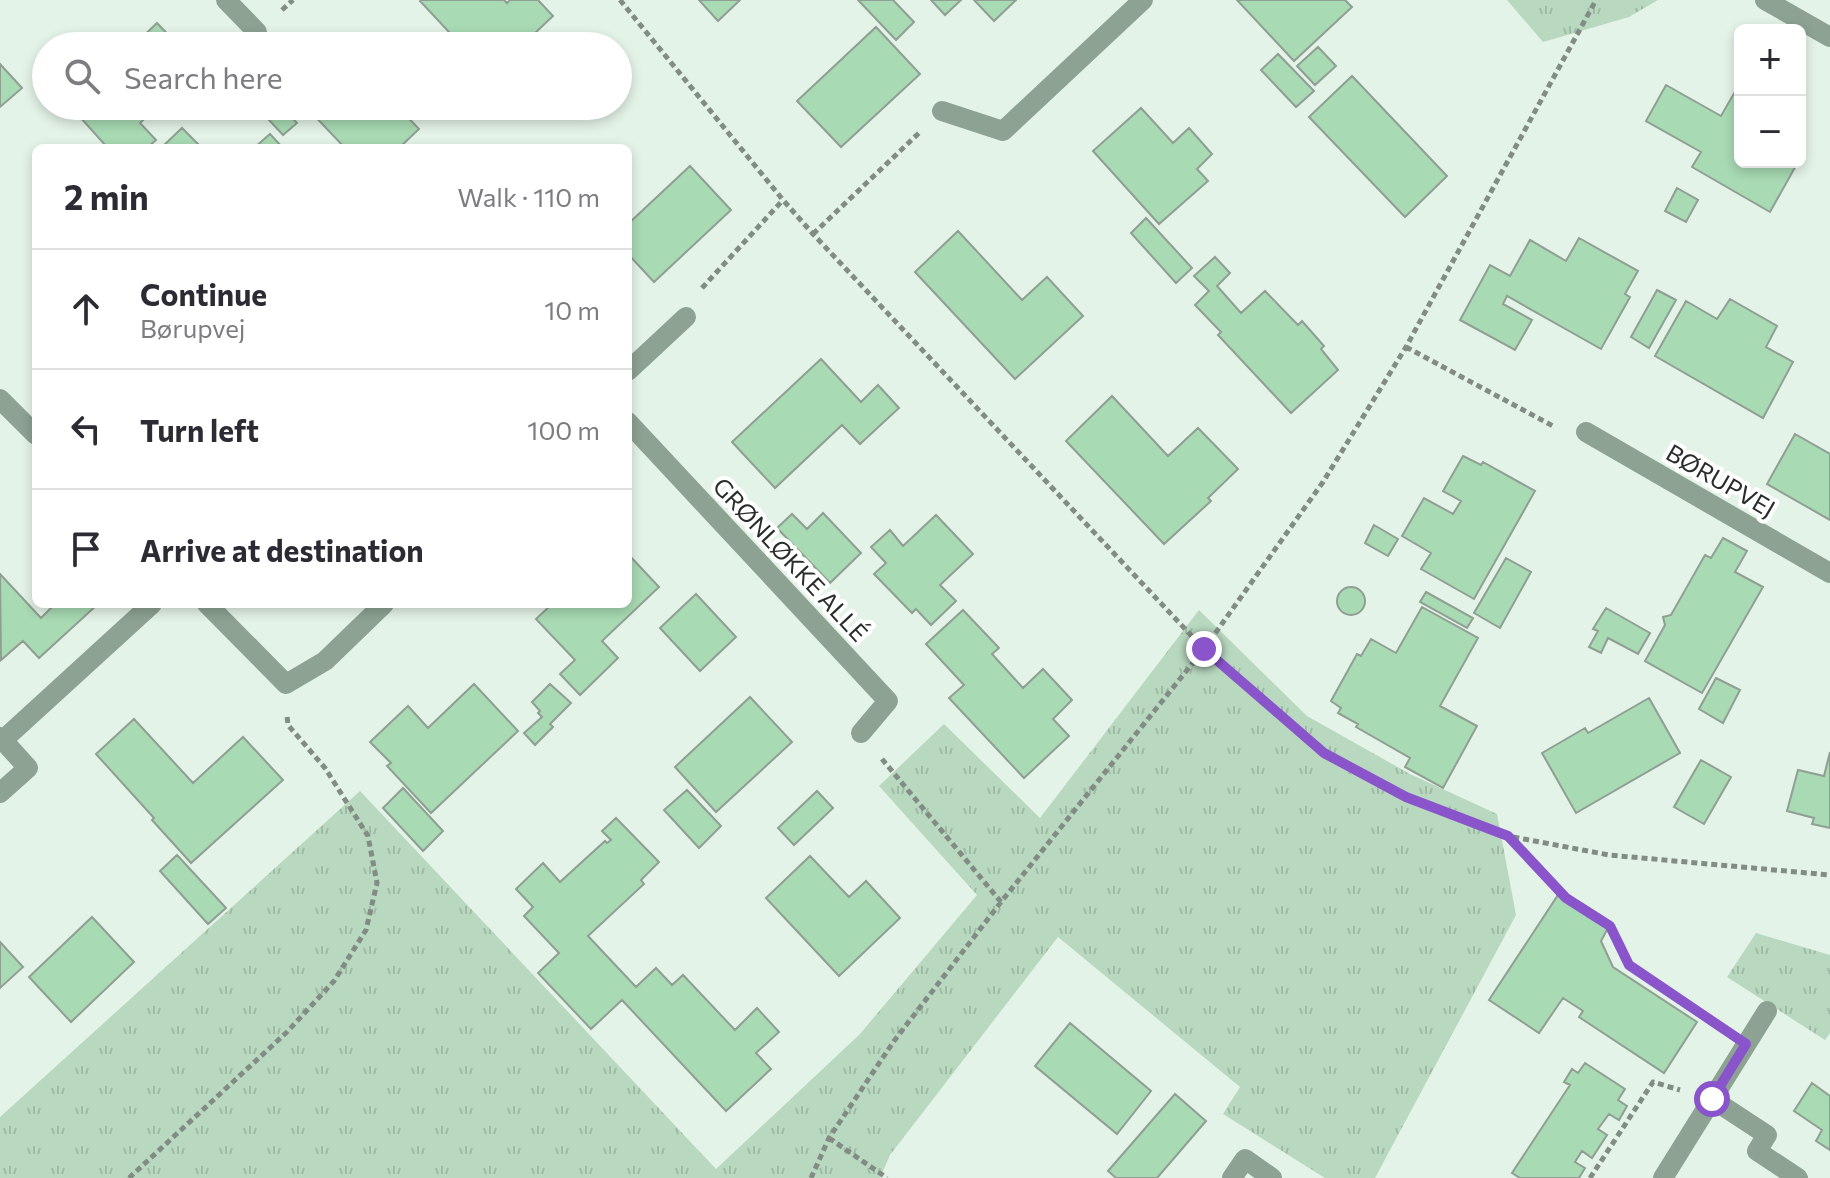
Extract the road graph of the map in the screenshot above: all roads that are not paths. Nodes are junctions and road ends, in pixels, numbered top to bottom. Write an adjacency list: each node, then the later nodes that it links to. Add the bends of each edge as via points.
1 (226, 0): 4 (street)
2 (1143, 0): 6 (street, via 1003,131)
3 (1765, 0): 5 (street)
4 (257, 32)
5 (1830, 37)
6 (942, 111)
7 (686, 317): 8 (street)
8 (632, 367)
9 (0, 399): 11 (street)
10 (632, 426): 17 (street, GRØNLØKKE ALLÉ, via 888,701)
11 (32, 431)
12 (1586, 432): 13 (street, BØRUPVEJ)
13 (1830, 573)
14 (147, 608): 18 (street)
15 (211, 608): 16 (street, via 286,684 325,661)
16 (380, 608)
17 (861, 733)
18 (1, 738): 19 (street, via 28,768)
19 (0, 793)
20 (1767, 1011): 21 (street)
21 (1712, 1099): 24 (street); 25 (street, via 1767,1135 1757,1151)
22 (1232, 1178): 23 (street, via 1245,1159)
23 (1272, 1178)
24 (1663, 1178)
25 (1798, 1178)

